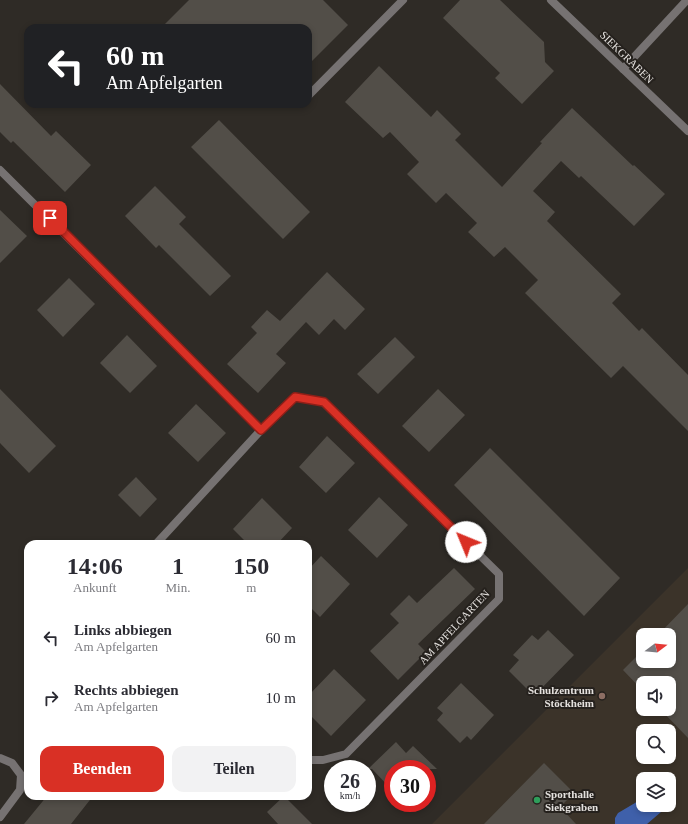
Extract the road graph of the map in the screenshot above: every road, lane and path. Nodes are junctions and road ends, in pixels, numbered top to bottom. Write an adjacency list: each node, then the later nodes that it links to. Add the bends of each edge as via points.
1 (403, 0): 5 (street)
2 (551, 0): 4 (street, SIEKGRABEN)
3 (687, 0): 4 (street)
4 (623, 69): 6 (street, SIEKGRABEN)
5 (312, 92)
6 (688, 131)
7 (0, 170): 8 (street)
8 (261, 430): 9 (street, AM APFELGARTEN); 11 (street, AM APFELGARTEN, via 295,397 324,402 499,574 499,598 346,754)
9 (160, 540)
10 (0, 758): 12 (street, via 12,763 21,775 20,790)
11 (312, 760)
12 (0, 817)

